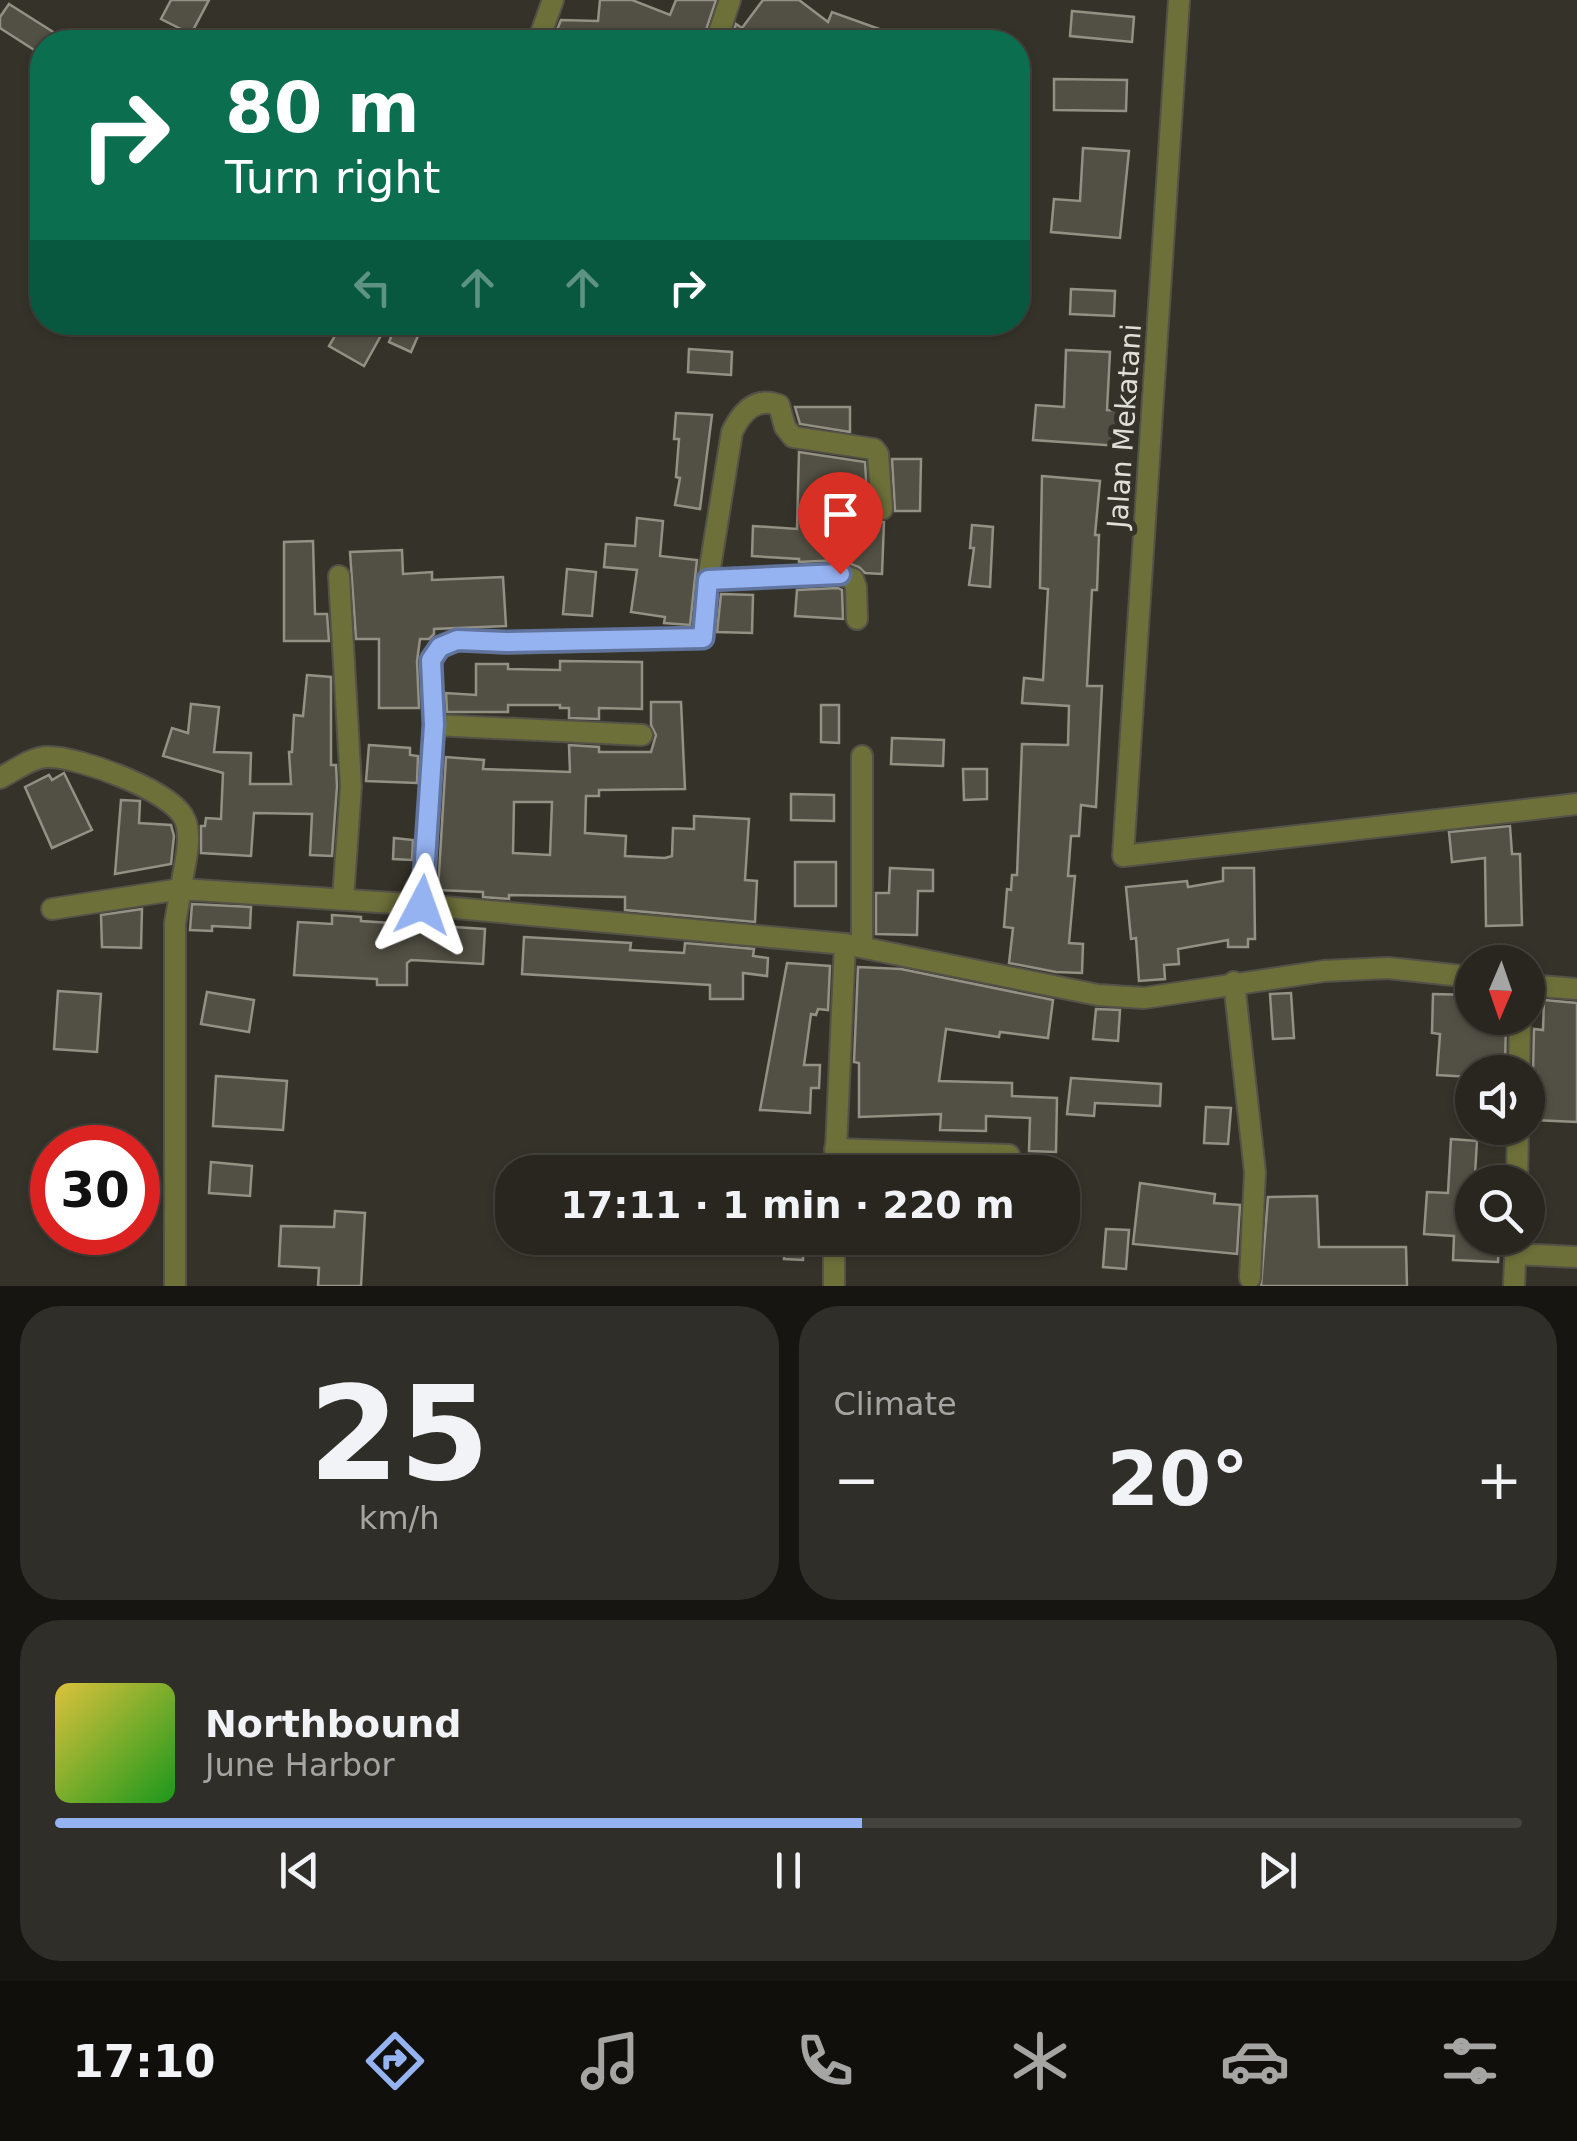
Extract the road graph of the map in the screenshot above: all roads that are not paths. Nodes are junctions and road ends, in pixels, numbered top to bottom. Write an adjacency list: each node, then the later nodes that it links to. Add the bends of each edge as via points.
1 (553, 0): 4 (street)
2 (730, 0): 5 (street)
3 (1179, 0): 14 (street, Jalan Mekatani, via 1123,856)
4 (542, 30)
5 (720, 30)
6 (882, 509): 8 (street, via 874,450 794,438 779,406 751,406 732,432)
7 (339, 576): 16 (street, via 351,786)
8 (708, 580): 9 (street, via 840,574 856,587); 10 (street, via 703,638 448,642 431,660)
9 (857, 620)
10 (434, 725): 11 (street); 17 (street)
11 (642, 735)
12 (862, 756): 19 (street)
13 (0, 778): 15 (street, via 44,756 66,758 127,778 164,800 183,814 188,828)
14 (1577, 804)
15 (181, 889): 16 (street); 18 (street); 32 (street, via 175,923)
16 (343, 898): 17 (street)
17 (422, 905): 19 (street)
18 (52, 909)
19 (854, 945): 21 (street, via 1098,994 1144,998); 24 (street)
20 (1455, 975): 21 (street, via 1388,968)
21 (1234, 982): 31 (street, via 1255,1172)
22 (1545, 986): 23 (street)
23 (1577, 989)
24 (835, 1149): 25 (street); 26 (street)
25 (835, 1155)
26 (1008, 1155)
27 (1545, 1251): 30 (street)
28 (834, 1255): 33 (street)
29 (1515, 1255): 34 (street)
30 (1577, 1257)
31 (1250, 1278)
32 (174, 1286)
33 (834, 1286)
34 (1514, 1286)

